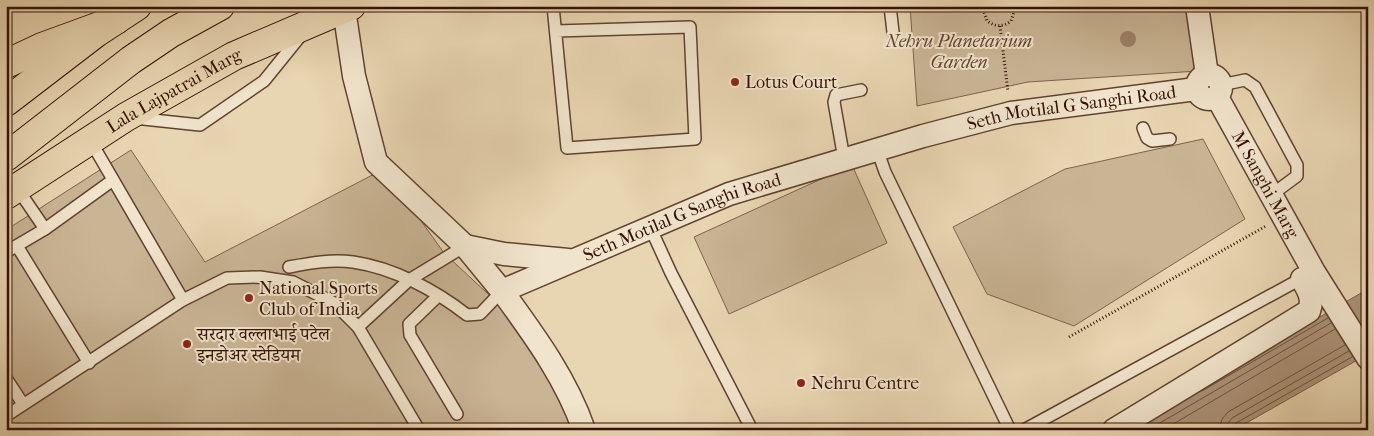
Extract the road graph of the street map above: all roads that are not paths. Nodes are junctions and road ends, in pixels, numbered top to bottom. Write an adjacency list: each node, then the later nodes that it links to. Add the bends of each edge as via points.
1 (220, 6): 19 (main road, via 131,60)
2 (553, 6): 8 (lane)
3 (890, 6): 9 (lane)
4 (1197, 6): 11 (street, M Sanghi Marg)
5 (347, 8): 7 (main road, Lala Lajpatrai Marg); 27 (street, via 354,76 376,162)
6 (127, 13): 10 (main road); 13 (main road)
7 (312, 23): 14 (main road, Lala Lajpatrai Marg, via 234,56); 14 (lane, via 264,80 200,125)
8 (556, 31): 8 (lane, via 690,27 695,139 567,148)
9 (893, 32)
10 (6, 64)
11 (1210, 87): 17 (street, Seth Motilal G Sanghi Road, via 1011,113); 23 (street, M Sanghi Marg); 23 (lane, via 1245,80 1255,87 1297,165 1297,176)
12 (861, 90): 20 (lane, via 836,95 834,102)
13 (6, 102)
14 (126, 117): 18 (main road, Lala Lajpatrai Marg)
15 (1143, 128): 16 (lane, via 1146,138 1152,141)
16 (1170, 139)
17 (877, 149): 20 (street, Seth Motilal G Sanghi Road); 46 (lane)
18 (98, 155): 21 (lane); 22 (main road, Lala Lajpatrai Marg)
19 (6, 157)
20 (844, 159): 24 (street, Seth Motilal G Sanghi Road, via 729,194)
21 (113, 180): 25 (lane); 35 (lane)
22 (17, 196): 25 (lane)
23 (1270, 196): 31 (street, M Sanghi Marg)
24 (650, 228): 29 (street, Seth Motilal G Sanghi Road); 45 (lane)
25 (45, 229): 26 (lane)
26 (17, 246): 28 (lane); 38 (lane)
27 (465, 246): 29 (street, via 504,254); 32 (lane); 33 (street)
28 (6, 252)
29 (573, 260): 33 (street, Seth Motilal G Sanghi Road)
30 (289, 267): 32 (lane, via 321,261 353,262)
31 (1308, 275): 37 (street, via 1332,302); 47 (lane); 48 (street, via 1312,304 1309,311)
32 (409, 280): 34 (lane); 36 (lane)
33 (502, 291): 34 (lane, via 480,314 473,315 466,315); 44 (street, via 549,356 576,407)
34 (438, 296): 41 (lane, via 409,324 410,335)
35 (183, 300): 36 (lane, via 227,278 260,277 293,282 334,303); 38 (lane)
36 (358, 327): 43 (lane)
37 (1368, 358)
38 (88, 363): 40 (lane)
39 (6, 378): 40 (lane)
40 (23, 404): 42 (lane)
41 (457, 414)
42 (6, 416)
43 (419, 430)
44 (584, 430)
45 (752, 430)
46 (1010, 430)
47 (1024, 430)
48 (1114, 430)

